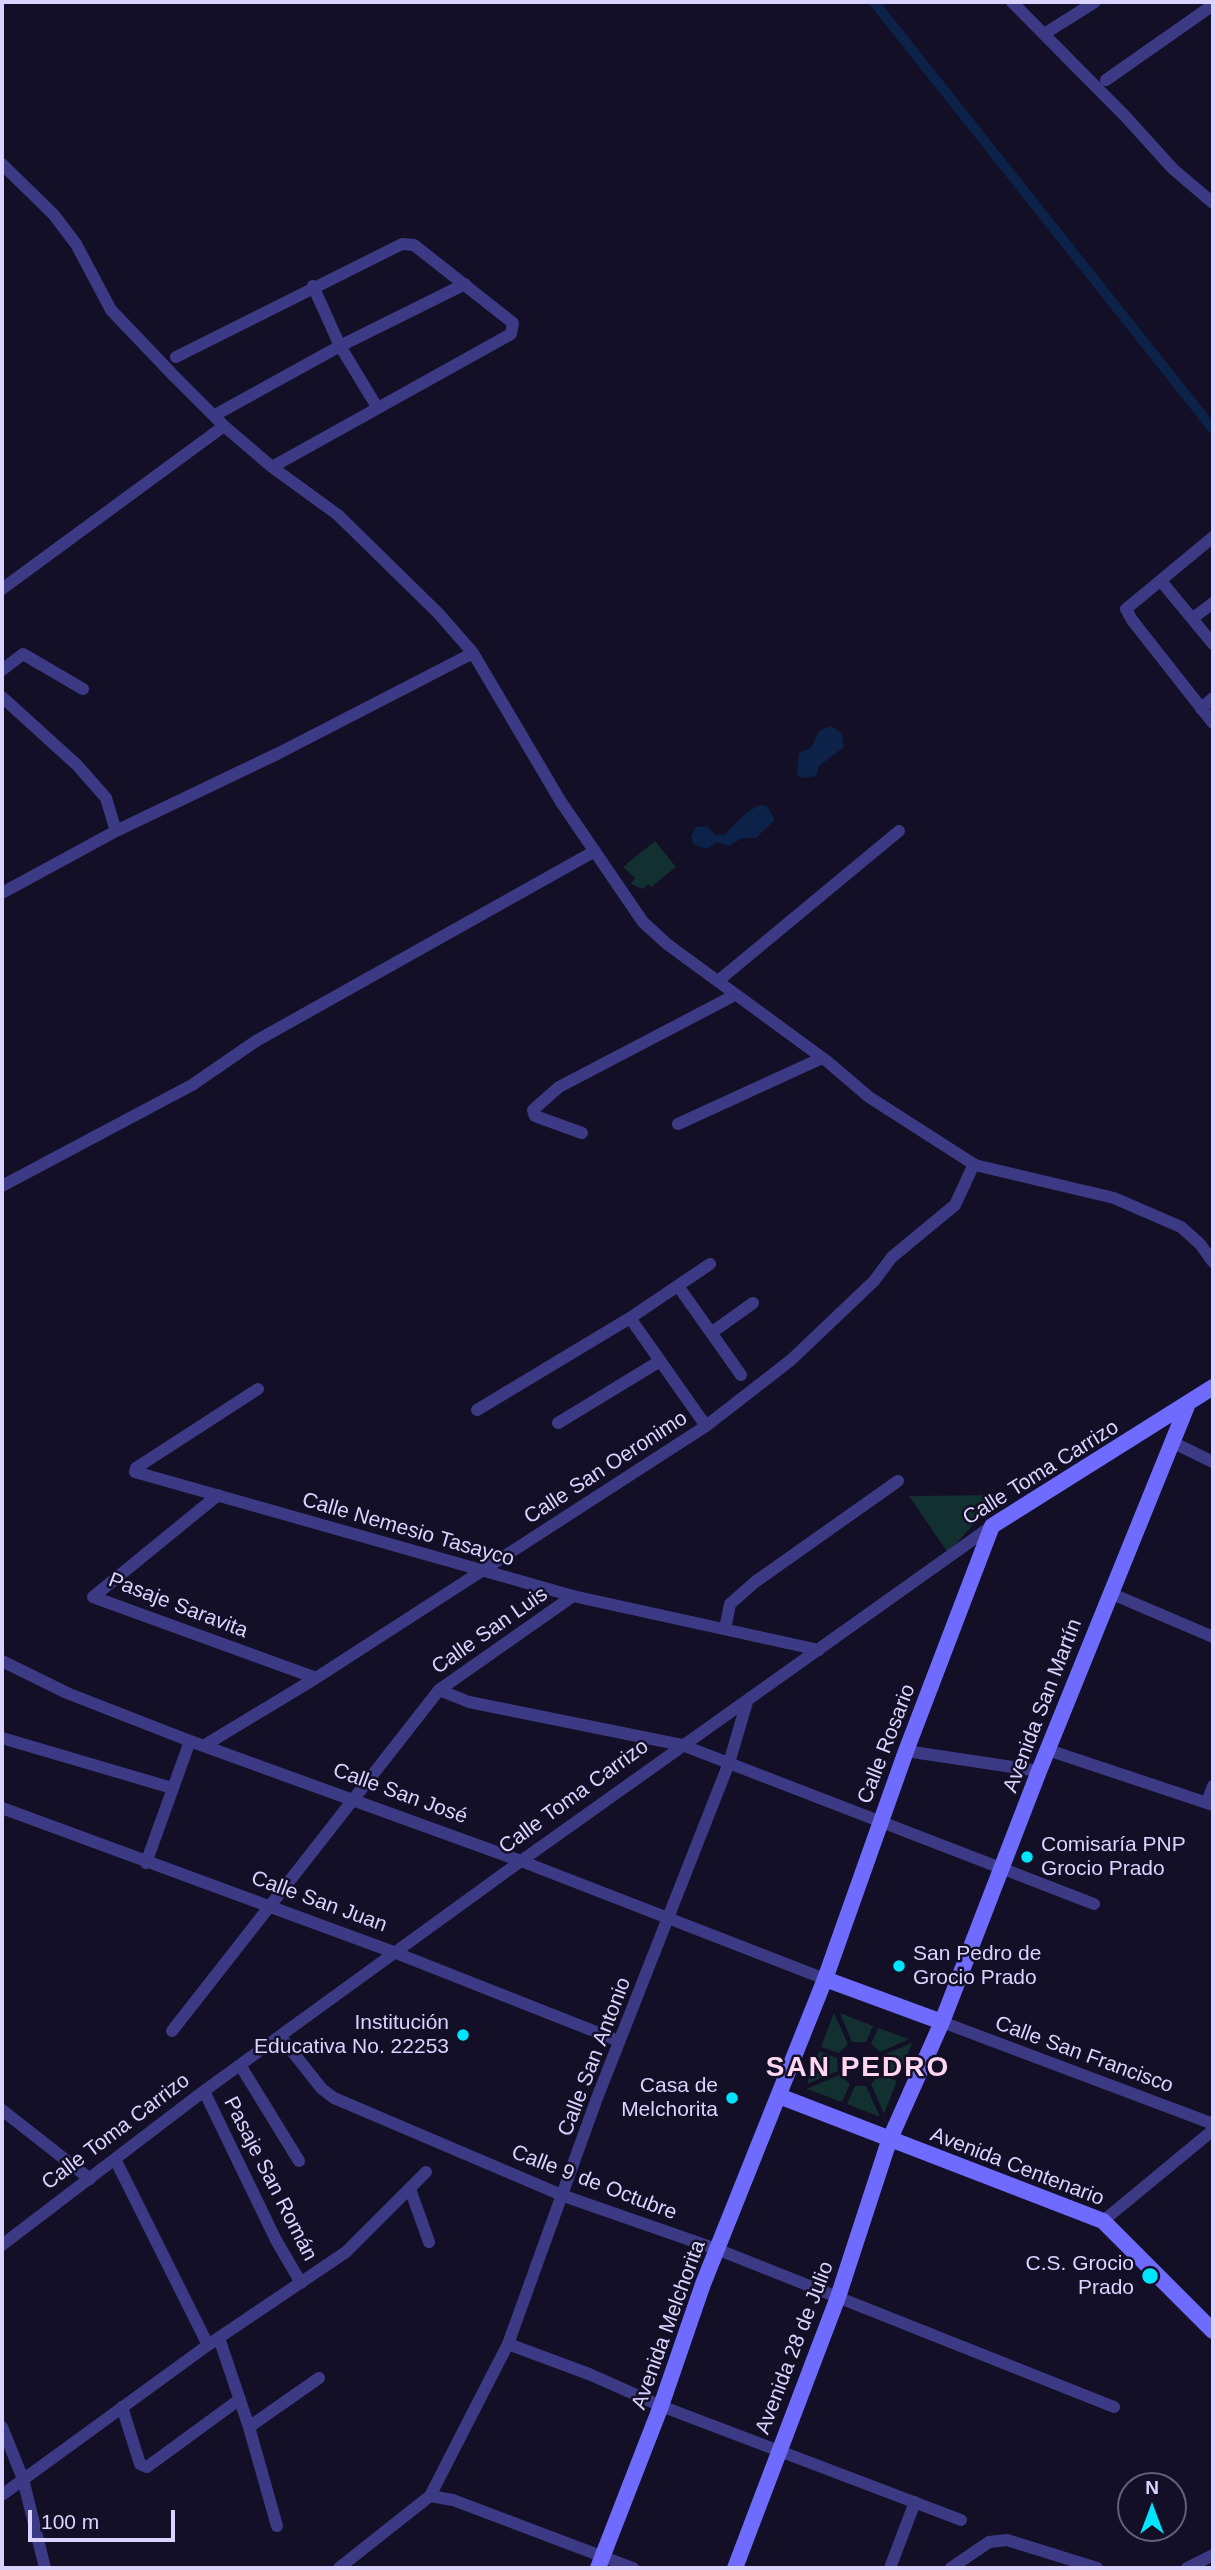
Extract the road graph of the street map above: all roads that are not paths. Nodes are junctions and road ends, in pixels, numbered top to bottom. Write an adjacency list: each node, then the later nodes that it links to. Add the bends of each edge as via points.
1 (1012, 2): 4 (street)
2 (1095, 2): 4 (street)
3 (1213, 5): 5 (street)
4 (1044, 34): 7 (street, via 1172,169)
5 (1106, 80)
6 (2, 164): 13 (street, via 54,215 76,244 111,310)
7 (1213, 203)
8 (465, 284): 9 (street, via 407,244); 10 (street); 12 (street, via 511,321 513,332)
9 (313, 286): 10 (street); 11 (street)
10 (340, 346): 12 (street); 13 (street)
11 (176, 357)
12 (377, 407): 15 (street)
13 (215, 415): 14 (street)
14 (224, 426): 15 (street); 18 (street)
15 (272, 467): 22 (street, via 338,515)
16 (1213, 537): 17 (street)
17 (1161, 581): 20 (street); 27 (street, via 1128,606 1127,612)
18 (2, 589)
19 (1213, 603): 20 (street)
20 (1193, 618): 21 (street)
21 (1213, 644)
22 (473, 653): 29 (street); 31 (street)
23 (2, 670): 24 (street, via 23,654)
24 (83, 689)
25 (2, 697): 29 (street, via 106,798)
26 (1213, 698): 27 (street)
27 (1201, 709): 28 (street)
28 (1213, 723)
29 (116, 831): 32 (street)
30 (899, 831): 33 (street)
31 (595, 851): 33 (street, via 643,922); 39 (street, via 256,1041 192,1086)
32 (2, 893)
33 (718, 981): 34 (street)
34 (733, 996): 35 (street); 37 (street, via 559,1087 533,1110 534,1116)
35 (822, 1058): 36 (street); 38 (street, via 869,1097)
36 (678, 1124)
37 (582, 1133)
38 (974, 1164): 40 (street, via 1114,1198 1181,1227); 53 (street, Calle San Oeronimo, via 956,1205 892,1257 874,1281 791,1360)
39 (2, 1186)
40 (1213, 1262)
41 (710, 1264): 42 (street)
42 (678, 1286): 44 (street); 45 (street)
43 (753, 1303): 45 (street)
44 (630, 1318): 46 (street); 51 (street)
45 (711, 1333): 47 (street)
46 (660, 1361): 52 (street); 53 (street)
47 (741, 1376)
48 (1213, 1387): 50 (main road, Calle Toma Carrizo)
49 (258, 1390): 57 (street, Calle Nemesio Tasayco, via 136,1468 137,1475)
50 (1187, 1406): 54 (main road, Avenida San Martín); 58 (main road, Calle Toma Carrizo)
51 (477, 1409)
52 (558, 1423)
53 (706, 1426): 59 (street, Calle San Oeronimo)
54 (1172, 1442): 55 (street); 60 (main road, Avenida San Martín)
55 (1213, 1462)
56 (898, 1482): 62 (street, via 755,1582 730,1604)
57 (218, 1495): 59 (street, Calle Nemesio Tasayco); 66 (street, Pasaje Saravita, via 93,1597)
58 (992, 1526): 64 (street, Calle Toma Carrizo); 74 (main road, Calle Rosario)
59 (480, 1571): 61 (street, Calle Nemesio Tasayco); 66 (street, Calle San Oeronimo)
60 (1110, 1593): 63 (street); 73 (main road, Avenida San Martín)
61 (573, 1596): 62 (street, Calle Nemesio Tasayco); 67 (street, Calle San Luis)
62 (725, 1629): 64 (street, Calle Nemesio Tasayco)
63 (1213, 1637)
64 (819, 1650): 68 (street, Calle Toma Carrizo)
65 (2, 1661): 70 (street, Calle San José, via 67,1693)
66 (316, 1678): 71 (street, Calle San Oeronimo)
67 (439, 1690): 72 (street, via 469,1702); 79 (street, Calle San Luis)
68 (747, 1702): 72 (street, Calle Toma Carrizo); 75 (street, Calle San Antonio)
69 (2, 1738): 78 (street)
70 (190, 1741): 71 (street, Calle San José); 78 (street)
71 (205, 1745): 79 (street, Calle San José)
72 (682, 1745): 75 (street); 83 (street, Calle Toma Carrizo)
73 (1048, 1750): 76 (main road, Avenida San Martín); 80 (street)
74 (906, 1751): 76 (street); 82 (main road, Calle Rosario)
75 (729, 1763): 82 (street); 88 (street, Calle San Antonio)
76 (1039, 1771): 85 (main road, Avenida San Martín)
77 (1213, 1786): 80 (street)
78 (172, 1788): 84 (street)
79 (352, 1799): 83 (street, Calle San José); 87 (street, Calle San Luis)
80 (1210, 1804)
81 (2, 1808): 84 (street, Calle San Juan)
82 (880, 1822): 85 (street); 90 (main road, Calle Rosario)
83 (521, 1861): 88 (street, Calle San José); 89 (street, Calle Toma Carrizo)
84 (146, 1863): 87 (street, Calle San Juan)
85 (1004, 1867): 86 (street); 91 (main road, Avenida San Martín)
86 (1094, 1904)
87 (269, 1905): 89 (street, Calle San Juan); 92 (street, Calle San Luis)
88 (670, 1918): 90 (street, Calle San José); 94 (street, Calle San Antonio)
89 (396, 1952): 93 (street, Calle Toma Carrizo); 94 (street, Calle San Juan)
90 (825, 1979): 91 (main road, Calle San José); 97 (main road, Calle Rosario)
91 (942, 2022): 99 (street, Calle San Francisco); 101 (main road, Avenida 28 de Julio)
92 (172, 2031)
93 (280, 2036): 95 (street, Calle Toma Carrizo); 107 (street, Calle 9 de Octubre, via 334,2098)
94 (619, 2041): 107 (street, Calle San Antonio)
95 (240, 2065): 96 (street, Calle Toma Carrizo); 103 (street)
96 (204, 2091): 102 (street, Calle Toma Carrizo); 112 (street, Pasaje San Román)
97 (779, 2096): 101 (main road); 111 (main road, Avenida Melchorita)
98 (2, 2110): 105 (street)
99 (1213, 2124)
100 (1213, 2130): 108 (street)
101 (889, 2141): 108 (main road, Avenida Centenario); 113 (main road, Avenida 28 de Julio)
102 (115, 2160): 105 (street, Calle Toma Carrizo); 117 (street)
103 (299, 2161)
104 (426, 2172): 106 (street)
105 (90, 2179): 110 (street, Calle Toma Carrizo)
106 (410, 2189): 109 (street); 112 (street, via 346,2252)
107 (564, 2196): 111 (street, Calle 9 de Octubre); 116 (street, Calle San Antonio)
108 (1103, 2221): 114 (main road, Avenida Centenario)
109 (429, 2242)
110 (2, 2245)
111 (719, 2250): 113 (street, Calle 9 de Octubre); 120 (main road, Avenida Melchorita)
112 (301, 2283): 115 (street)
113 (838, 2297): 122 (street, Calle 9 de Octubre); 125 (main road, Avenida 28 de Julio)
114 (1213, 2331)
115 (219, 2338): 117 (street); 119 (street)
116 (508, 2344): 120 (street); 128 (street, Calle San Antonio)
117 (208, 2345): 121 (street)
118 (319, 2378): 124 (street)
119 (240, 2399): 121 (street, via 146,2468 140,2464); 124 (street)
120 (661, 2406): 125 (street); 133 (main road, Avenida Melchorita)
121 (122, 2407): 126 (street)
122 (1114, 2407)
123 (2, 2427): 126 (street)
124 (249, 2427): 131 (street)
125 (779, 2450): 129 (street); 137 (main road, Avenida 28 de Julio)
126 (23, 2479): 127 (street); 134 (street)
127 (2, 2495)
128 (430, 2496): 133 (street, via 453,2500); 135 (street)
129 (915, 2502): 130 (street); 138 (street)
130 (961, 2520)
131 (277, 2526)
132 (1213, 2555): 141 (street)
133 (600, 2562): 136 (street)
134 (45, 2568)
135 (339, 2568)
136 (634, 2568)
137 (735, 2568)
138 (890, 2568)
139 (951, 2568): 140 (street, via 989,2542 1007,2540)
140 (1097, 2568)
141 (1187, 2568)

